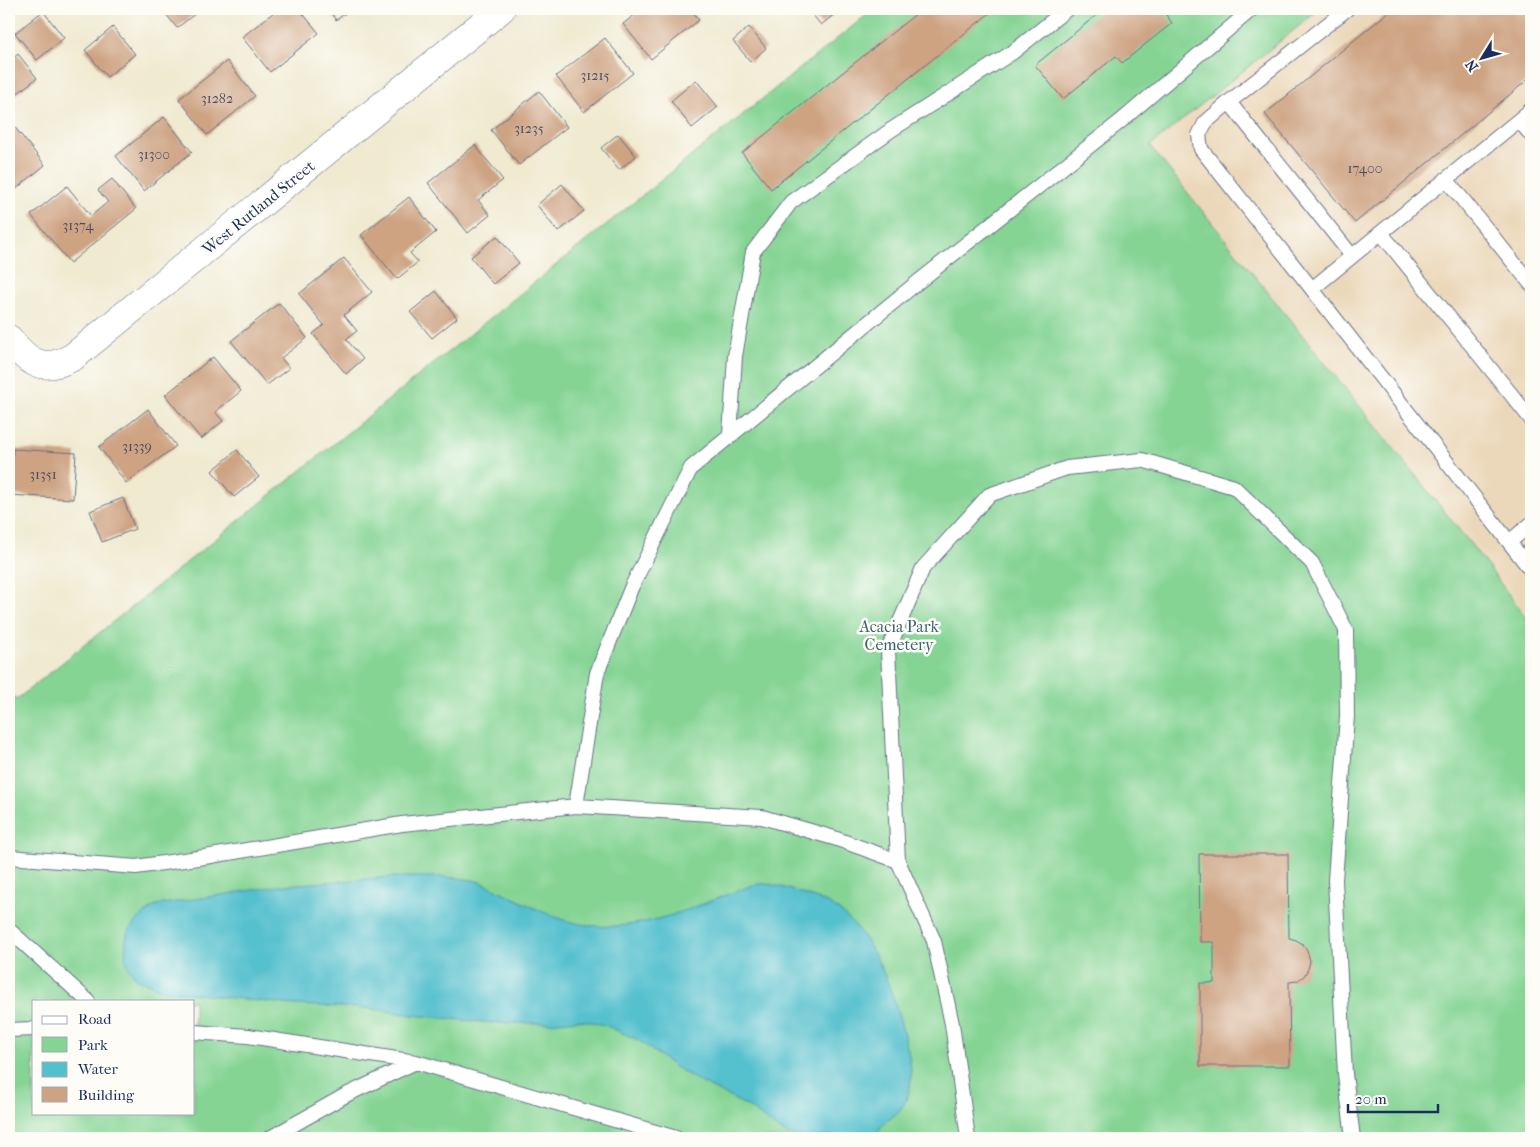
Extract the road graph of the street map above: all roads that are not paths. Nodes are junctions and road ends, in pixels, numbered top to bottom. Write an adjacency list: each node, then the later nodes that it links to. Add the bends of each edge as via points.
1 (501, 9): 14 (street, West Rutland Street, via 73,357 60,364 46,366 28,359)
2 (1067, 9): 16 (lane, via 1013,52 891,130 791,202 753,252 735,356)
3 (1252, 9): 16 (lane, via 1121,121)
4 (1347, 9): 5 (lane)
5 (1229, 102): 11 (lane); 13 (lane, via 1205,124 1200,135 1201,148)
6 (1531, 110): 7 (lane)
7 (1519, 120): 8 (lane); 9 (lane)
8 (1531, 136)
9 (1446, 179): 10 (lane); 12 (lane)
10 (1381, 233): 11 (lane); 15 (lane)
11 (1352, 256): 13 (lane)
12 (1531, 284)
13 (1312, 289): 18 (lane)
14 (9, 339)
15 (1531, 419)
16 (730, 436): 20 (lane, via 691,468 632,586 597,673)
17 (1531, 524): 18 (lane)
18 (1509, 542): 19 (lane)
19 (1531, 570)
20 (576, 806): 21 (lane, via 402,824 136,867); 22 (lane, via 762,817)
21 (9, 857)
22 (898, 861): 31 (lane, via 934,941 952,1024); 32 (lane, via 888,650 923,568 988,495 1067,468 1142,460 1234,487 1312,563 1346,630 1347,716 1335,880 1345,1074)
23 (9, 930): 24 (lane)
24 (87, 1000)
25 (32, 1029): 26 (lane)
26 (9, 1030)
27 (195, 1032): 28 (lane, via 248,1036)
28 (416, 1062): 29 (lane, via 346,1095); 30 (lane)
29 (270, 1138)
30 (675, 1138)
31 (968, 1138)
32 (1353, 1138)

